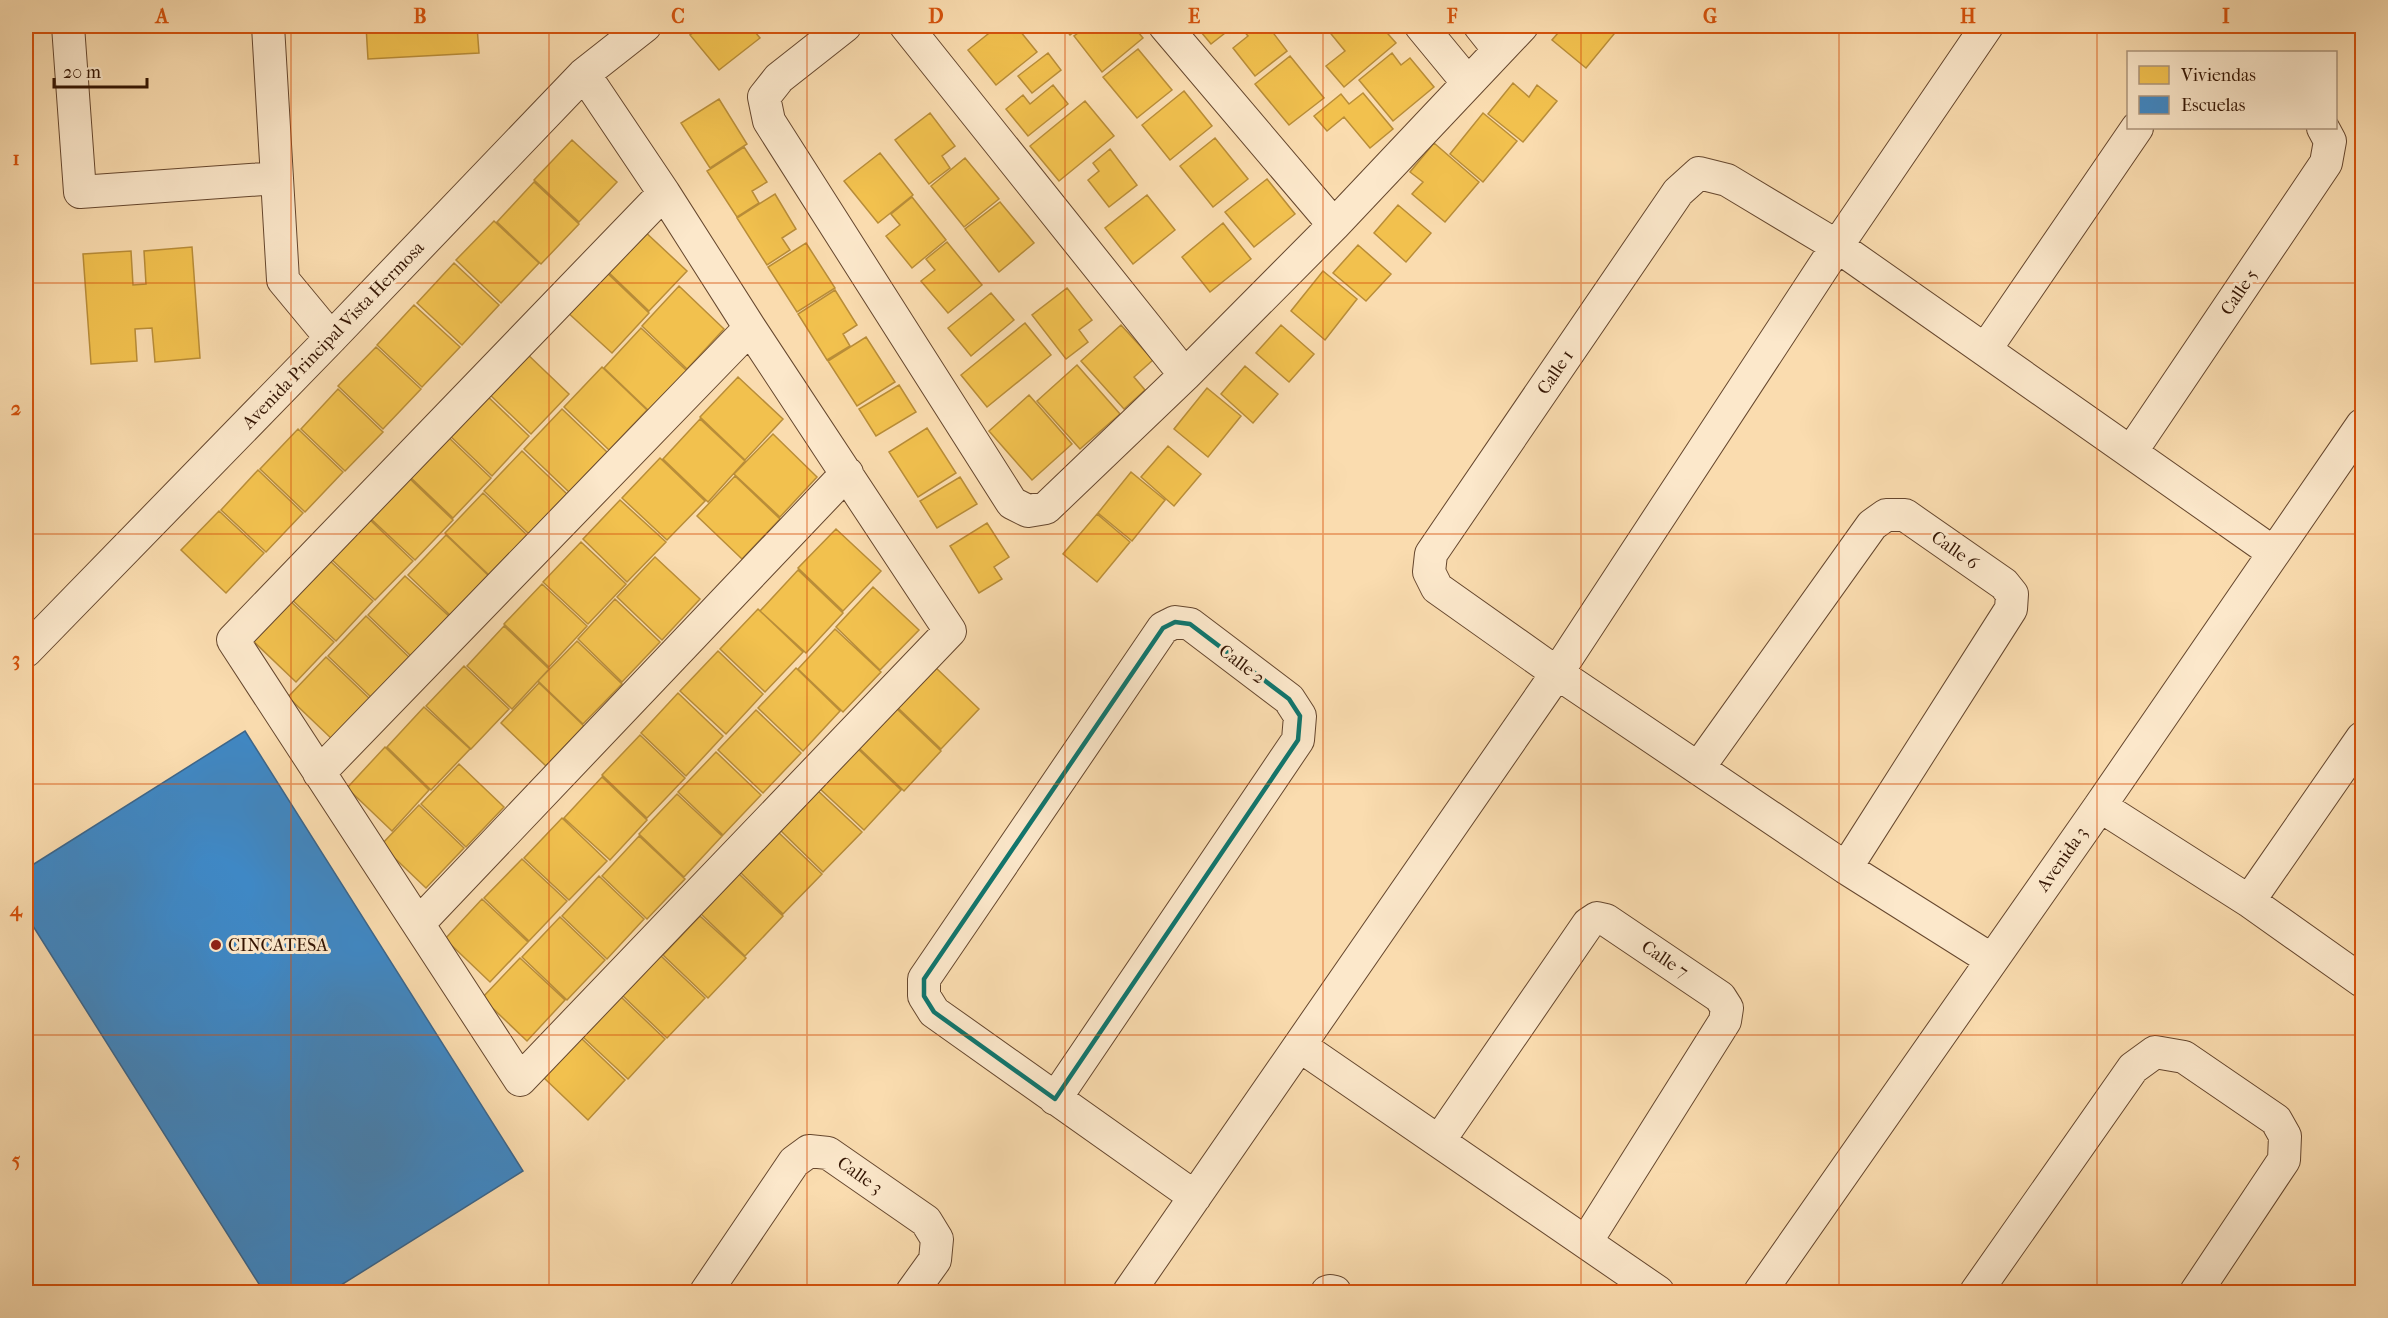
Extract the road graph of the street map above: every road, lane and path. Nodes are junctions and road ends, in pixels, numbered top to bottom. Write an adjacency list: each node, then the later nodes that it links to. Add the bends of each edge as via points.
1 (68, 26): 16 (street, via 80,192)
2 (268, 26): 16 (street)
3 (645, 26): 12 (street, Avenida Principal Vista Hermosa)
4 (845, 26): 23 (street, via 779,78 764,97 769,121 1012,503 1028,511 1046,508)
5 (906, 26): 23 (street)
6 (1165, 26): 18 (street)
7 (1421, 26): 13 (street)
8 (1480, 26): 11 (street)
9 (1522, 26): 11 (street)
10 (1987, 26): 19 (street)
11 (1499, 50): 13 (street)
12 (584, 74): 17 (street); 21 (street, Avenida Principal Vista Hermosa)
13 (1468, 83): 18 (street)
14 (2136, 129): 22 (street)
15 (2324, 129): 25 (street, Calle 5, via 2330,141 2326,163)
16 (277, 178): 21 (street, via 283,280)
17 (664, 194): 20 (street); 32 (street, via 233,640)
18 (1334, 225): 23 (street)
19 (1837, 246): 22 (street); 29 (street); 29 (street, Calle 1, via 1726,180 1699,173 1678,192 1431,554 1430,573 1437,588)
20 (750, 328): 26 (street); 32 (street)
21 (331, 338): 28 (street, Avenida Principal Vista Hermosa)
22 (1985, 350): 25 (street)
23 (1185, 375)
24 (2362, 425): 27 (street, Avenida 3)
25 (2131, 452): 27 (street)
26 (847, 473): 36 (street); 36 (street, via 950,631 520,1080)
27 (2274, 553): 33 (street, Avenida 3)
28 (26, 651)
29 (1557, 674): 31 (street); 39 (street)
30 (2362, 738): 35 (street)
31 (1699, 767): 34 (street); 34 (street, Calle 6, via 1872,525 1886,514 1905,514 2004,584 2012,594 2011,609)
32 (320, 773): 36 (street)
33 (2100, 806): 35 (street); 37 (street, Avenida 3)
34 (1846, 868): 37 (street)
35 (2249, 902): 38 (street)
36 (419, 923)
37 (1992, 960): 50 (street, Avenida 3)
38 (2362, 981)
39 (1300, 1046): 41 (street); 42 (street)
40 (1055, 1098): 40 (street, Calle 2, via 934,1012 924,996 924,979 1163,628 1175,622 1190,624 1290,699 1300,716 1298,740); 42 (street)
41 (1439, 1141): 43 (street); 43 (street, Calle 7, via 1588,924 1597,918 1606,920 1720,997 1727,1008 1725,1021)
42 (1195, 1197): 46 (street)
43 (1586, 1242): 49 (street)
44 (706, 1293): 45 (street, Calle 3, via 794,1162 809,1151 828,1153 926,1221 937,1239 935,1260)
45 (912, 1293)
46 (1129, 1293)
47 (1327, 1293): 48 (street)
48 (1335, 1293)
49 (1658, 1293)
50 (1760, 1293)
51 (1976, 1293): 52 (street, via 2133,1068 2155,1052 2184,1057 2276,1120 2285,1136 2284,1160)
52 (2196, 1293)

